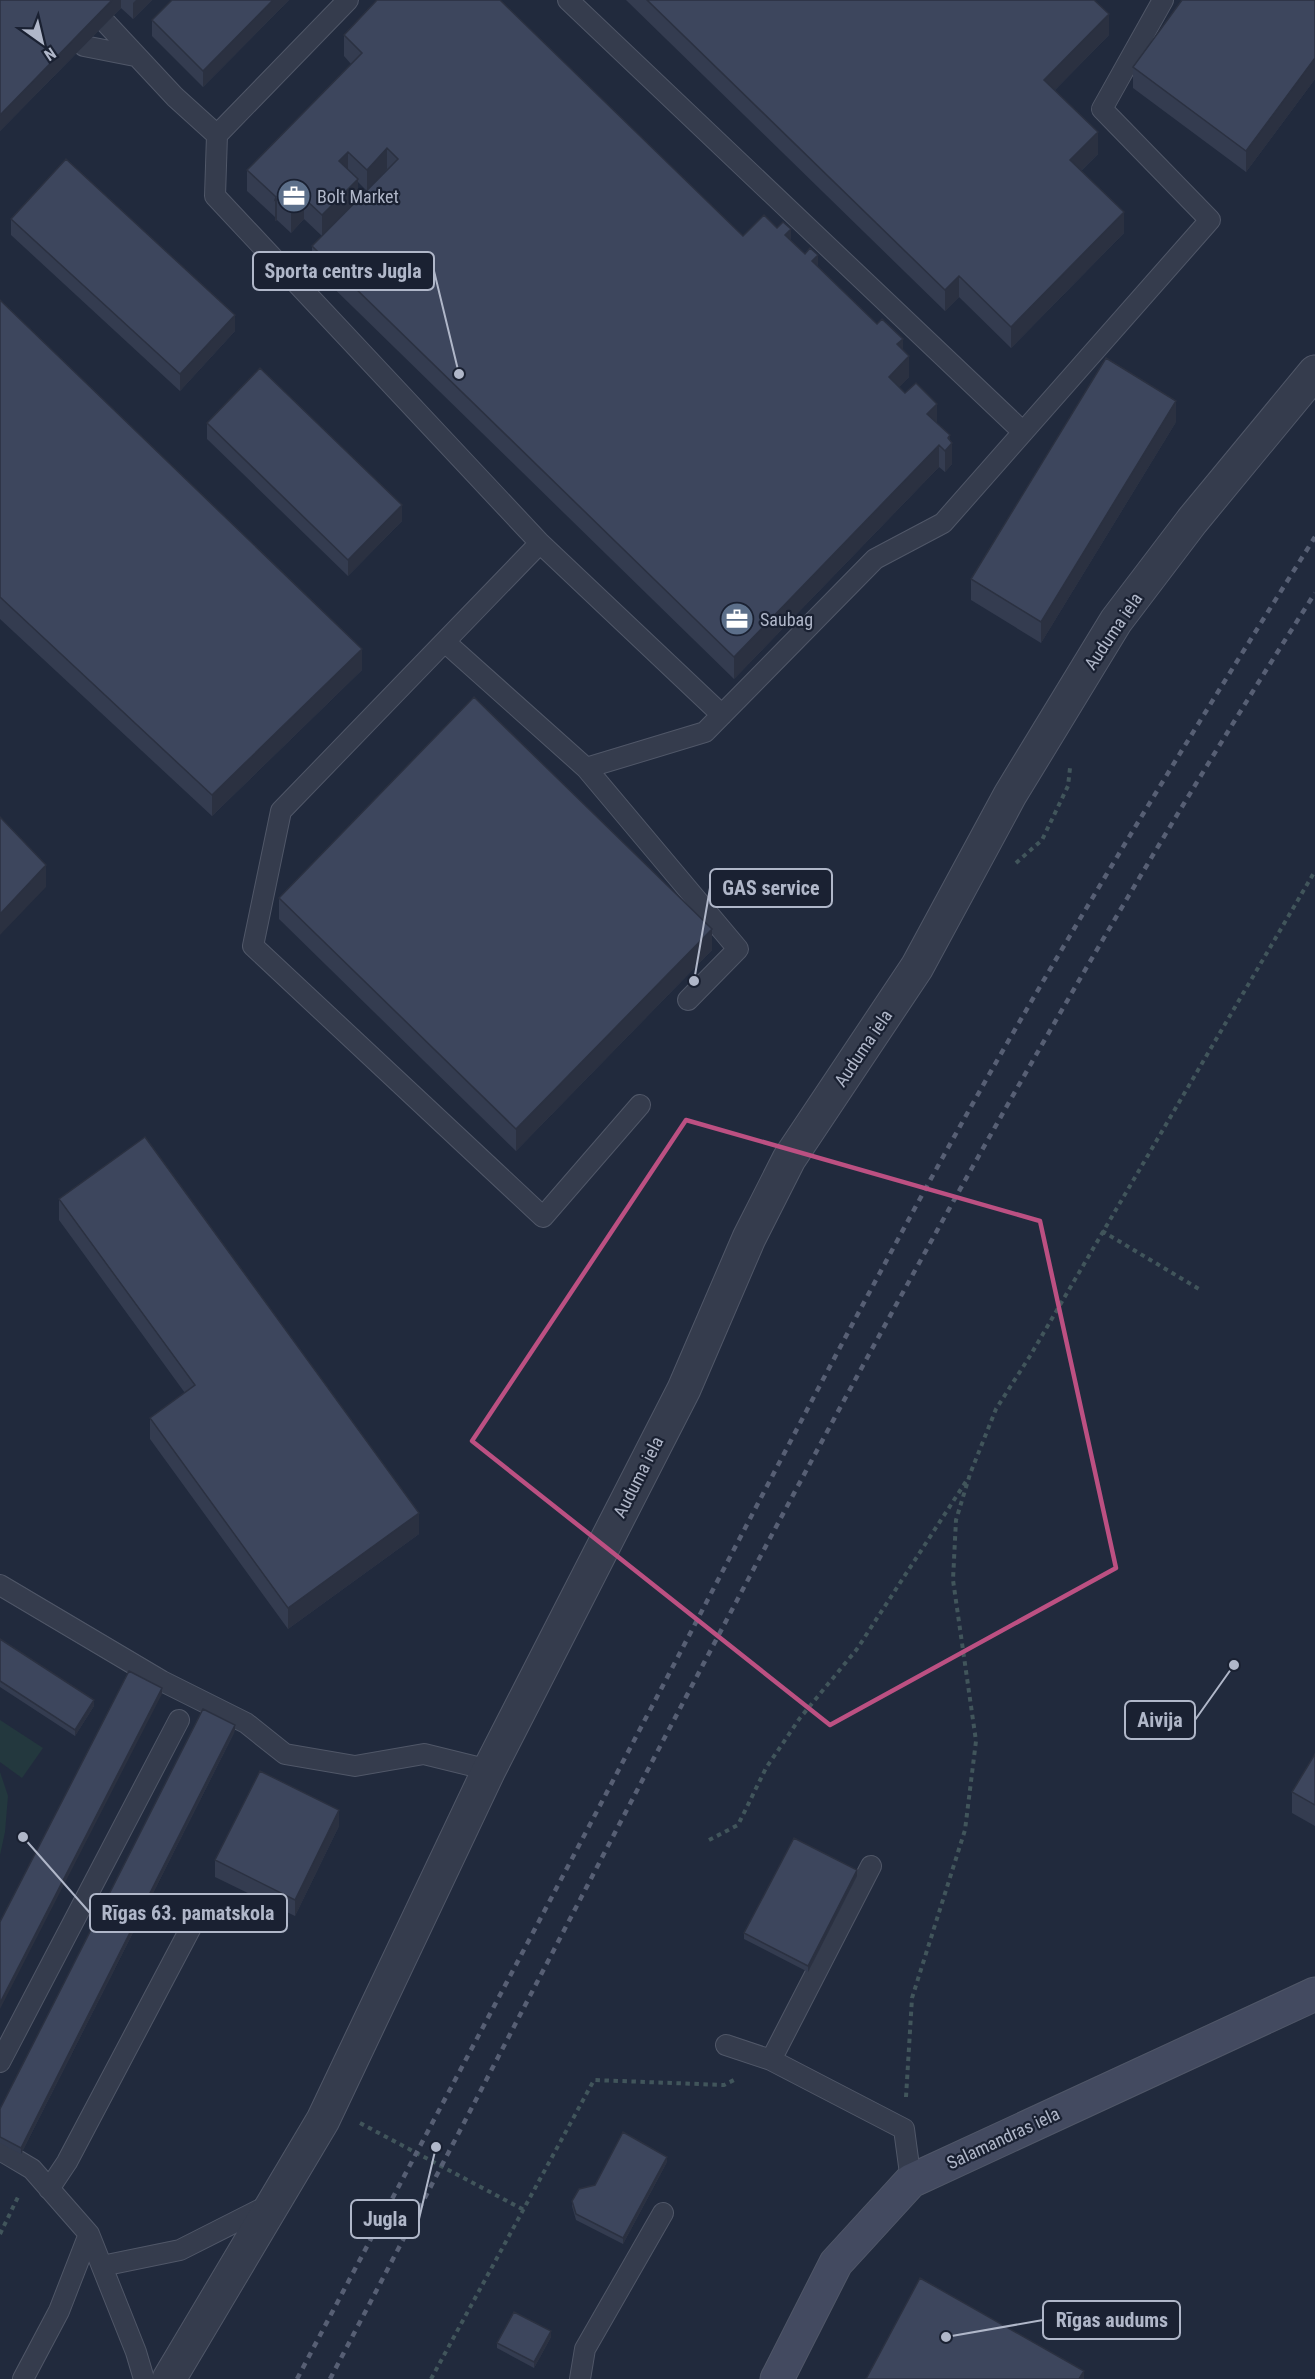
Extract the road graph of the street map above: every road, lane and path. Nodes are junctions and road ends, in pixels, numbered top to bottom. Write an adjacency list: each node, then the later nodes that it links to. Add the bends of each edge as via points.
1 (348, 0): 7 (lane)
2 (568, 0): 9 (lane)
3 (1163, 0): 9 (lane, via 1102,109 1210,220)
4 (106, 23): 6 (lane)
5 (84, 46): 6 (lane)
6 (135, 56): 7 (lane)
7 (217, 135): 10 (lane, via 215,196)
8 (1315, 372): 22 (street, Auduma iela, via 1192,521 1116,621 1010,795 917,967 789,1159 749,1238 684,1389)
9 (1023, 432): 12 (lane, via 943,523 875,559)
10 (540, 543): 11 (lane); 12 (lane)
11 (445, 642): 13 (lane); 16 (lane, via 281,811 253,946 543,1217)
12 (722, 715): 13 (lane, via 705,732)
13 (586, 768): 15 (lane, via 738,949)
14 (1315, 871): 17 (path)
15 (688, 1000)
16 (640, 1105)
17 (1102, 1231): 18 (path); 19 (path, via 996,1409)
18 (1199, 1289)
19 (970, 1474): 23 (path, via 857,1649 800,1718 766,1768 738,1825); 31 (path, via 956,1520 953,1580 976,1742 965,1830 912,1998)
20 (0, 1585): 22 (lane, via 162,1681 246,1723 285,1754 356,1766 424,1754)
21 (179, 1720): 29 (lane)
22 (489, 1770): 36 (street, Auduma iela, via 323,2120)
23 (709, 1840)
24 (871, 1866): 28 (lane)
25 (197, 1916): 35 (lane)
26 (1315, 1994): 34 (street, Salamandras iela)
27 (726, 2045): 28 (lane)
28 (771, 2060): 31 (lane); 37 (path, via 724,2085 594,2080)
29 (0, 2062)
30 (359, 2122): 37 (path)
31 (904, 2129): 34 (lane)
32 (0, 2150): 33 (lane)
33 (32, 2169): 35 (lane); 39 (path)
34 (911, 2181): 47 (street, Salamandras iela, via 836,2263)
35 (49, 2189): 40 (lane)
36 (277, 2201): 41 (lane, via 180,2250); 44 (street, Auduma iela)
37 (524, 2210): 45 (path)
38 (663, 2213): 46 (lane, via 585,2349)
39 (0, 2234)
40 (89, 2234): 41 (lane); 42 (lane, via 59,2311)
41 (102, 2265): 43 (lane)
42 (23, 2379)
43 (144, 2379)
44 (169, 2379)
45 (431, 2379)
46 (580, 2379)
47 (777, 2379)

